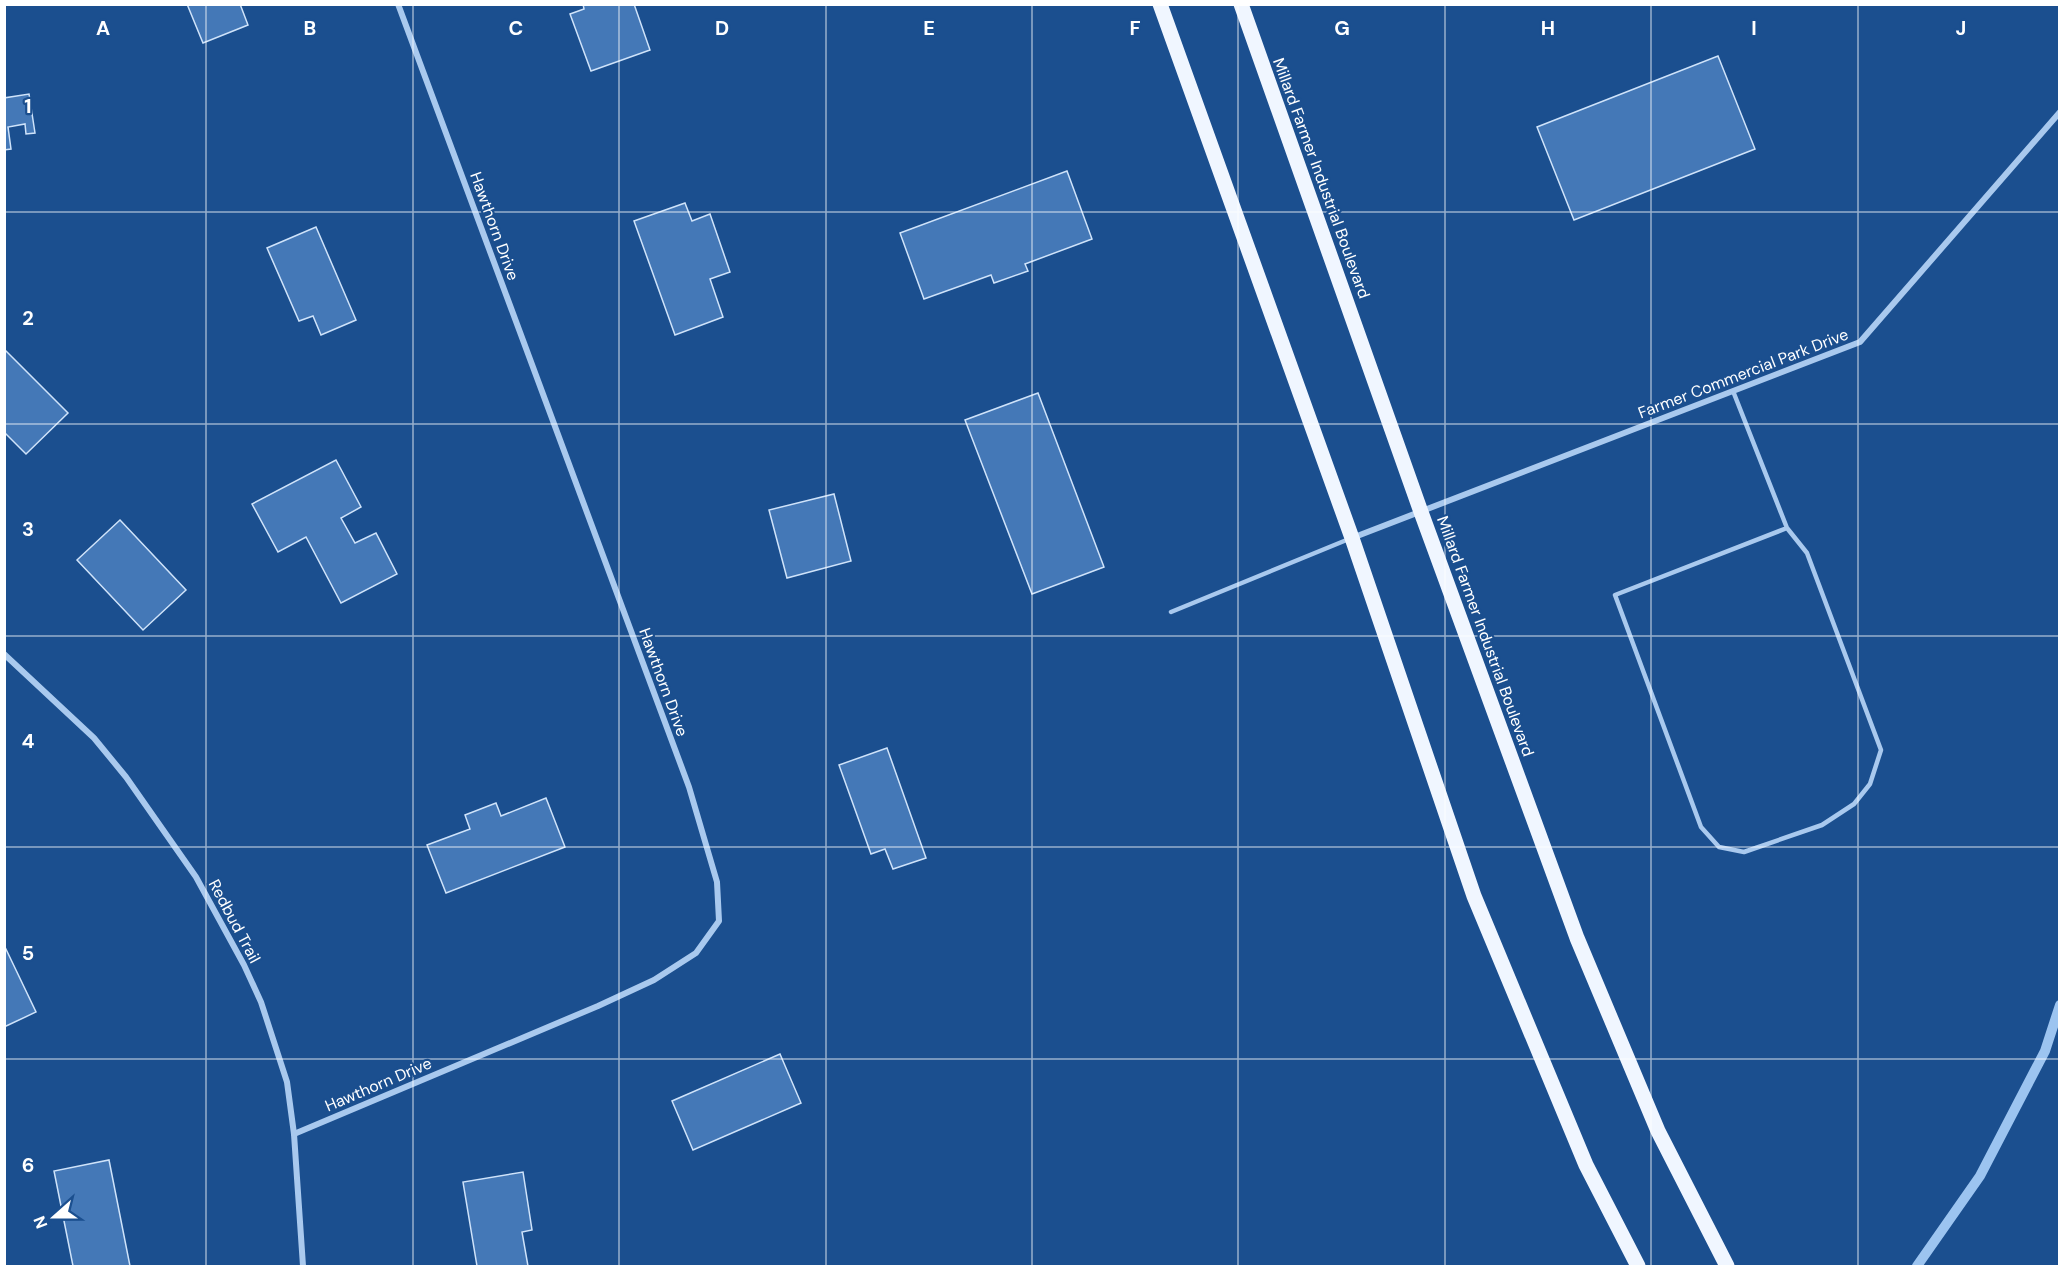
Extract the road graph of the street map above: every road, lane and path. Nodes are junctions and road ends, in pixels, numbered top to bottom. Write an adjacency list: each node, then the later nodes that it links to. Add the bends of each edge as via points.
1 (398, 4): 11 (street, Hawthorn Drive, via 688,788 717,882 719,921 696,953 654,981)
2 (1160, 4): 8 (main road)
3 (1241, 4): 6 (main road, Millard Farmer Industrial Boulevard)
4 (2060, 112): 5 (street, Farmer Commercial Park Drive, via 1860,342)
5 (1733, 391): 6 (street, Farmer Commercial Park Drive); 7 (lane)
6 (1421, 512): 8 (street, Farmer Commercial Park Drive); 14 (main road, Millard Farmer Industrial Boulevard, via 1577,938 1658,1131)
7 (1787, 528): 7 (lane, via 1615,595 1701,827 1719,847 1744,852 1822,825 1854,804 1870,784 1881,750 1807,553)
8 (1352, 538): 9 (lane); 13 (main road, via 1474,896 1586,1165)
9 (1171, 612)
10 (4, 654): 11 (street, Redbud Trail, via 94,738 196,877 261,1002 287,1082)
11 (294, 1134): 12 (street, Redbud Trail)
12 (303, 1266)
13 (1638, 1266)
14 (1727, 1266)

